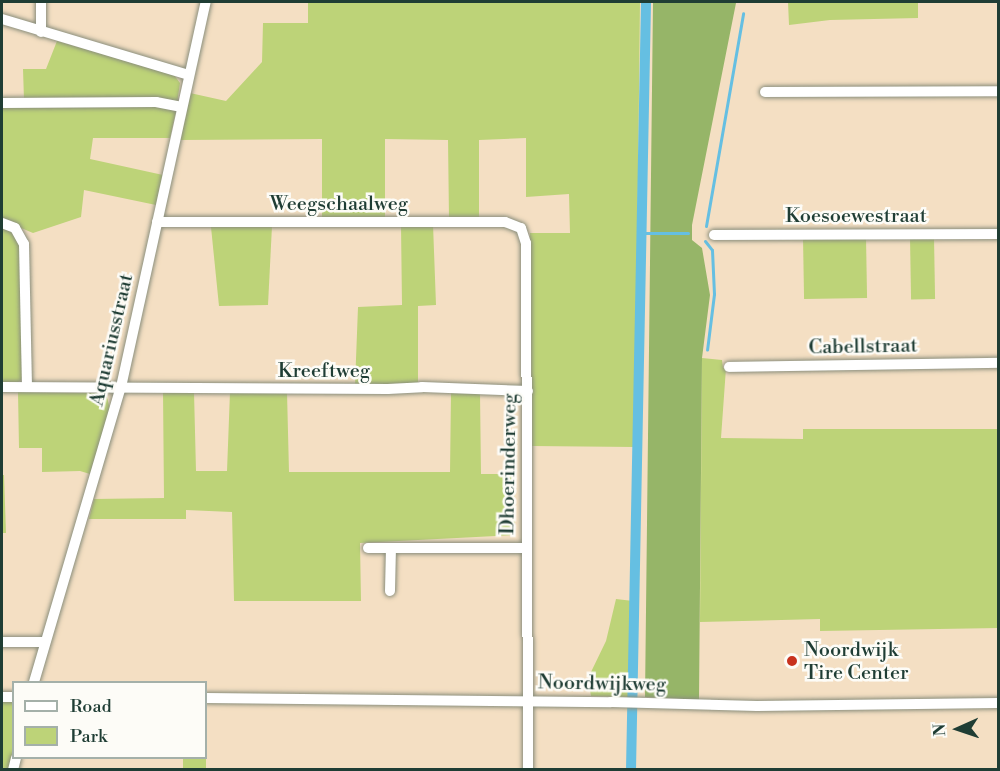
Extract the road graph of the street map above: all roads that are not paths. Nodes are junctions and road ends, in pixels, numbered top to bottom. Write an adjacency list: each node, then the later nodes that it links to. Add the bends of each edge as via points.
1 (41, 2): 4 (street)
2 (206, 2): 5 (street, Aquariusstraat)
3 (2, 19): 4 (street)
4 (41, 32): 5 (street)
5 (189, 75): 9 (street, Aquariusstraat)
6 (999, 91): 7 (street)
7 (765, 92)
8 (2, 103): 9 (street, via 156,102)
9 (181, 107): 10 (street, Aquariusstraat)
10 (156, 222): 12 (street, Weegschaalweg, via 505,222); 19 (street, Aquariusstraat)
11 (2, 223): 18 (street, via 15,228 24,244)
12 (521, 228): 20 (street, Dhoerinderweg, via 526,243)
13 (999, 234): 14 (street, Koesoewestraat)
14 (714, 235)
15 (999, 363): 16 (street, Cabellstraat)
16 (729, 367)
17 (2, 387): 18 (street, Kreeftweg)
18 (27, 387): 19 (street, Kreeftweg)
19 (121, 387): 20 (street, Kreeftweg); 26 (street, Aquariusstraat)
20 (528, 391): 23 (street, Dhoerinderweg)
21 (368, 548): 22 (street)
22 (391, 548): 23 (street); 24 (street)
23 (526, 548): 29 (street, Dhoerinderweg)
24 (390, 591)
25 (2, 642): 26 (street)
26 (45, 642): 27 (street, Aquariusstraat)
27 (34, 681)
28 (207, 698): 29 (street, Noordwijkweg)
29 (527, 701): 30 (street, Noordwijkweg, via 757,706); 31 (street, Dhoerinderweg)
30 (999, 703)
31 (528, 770)

